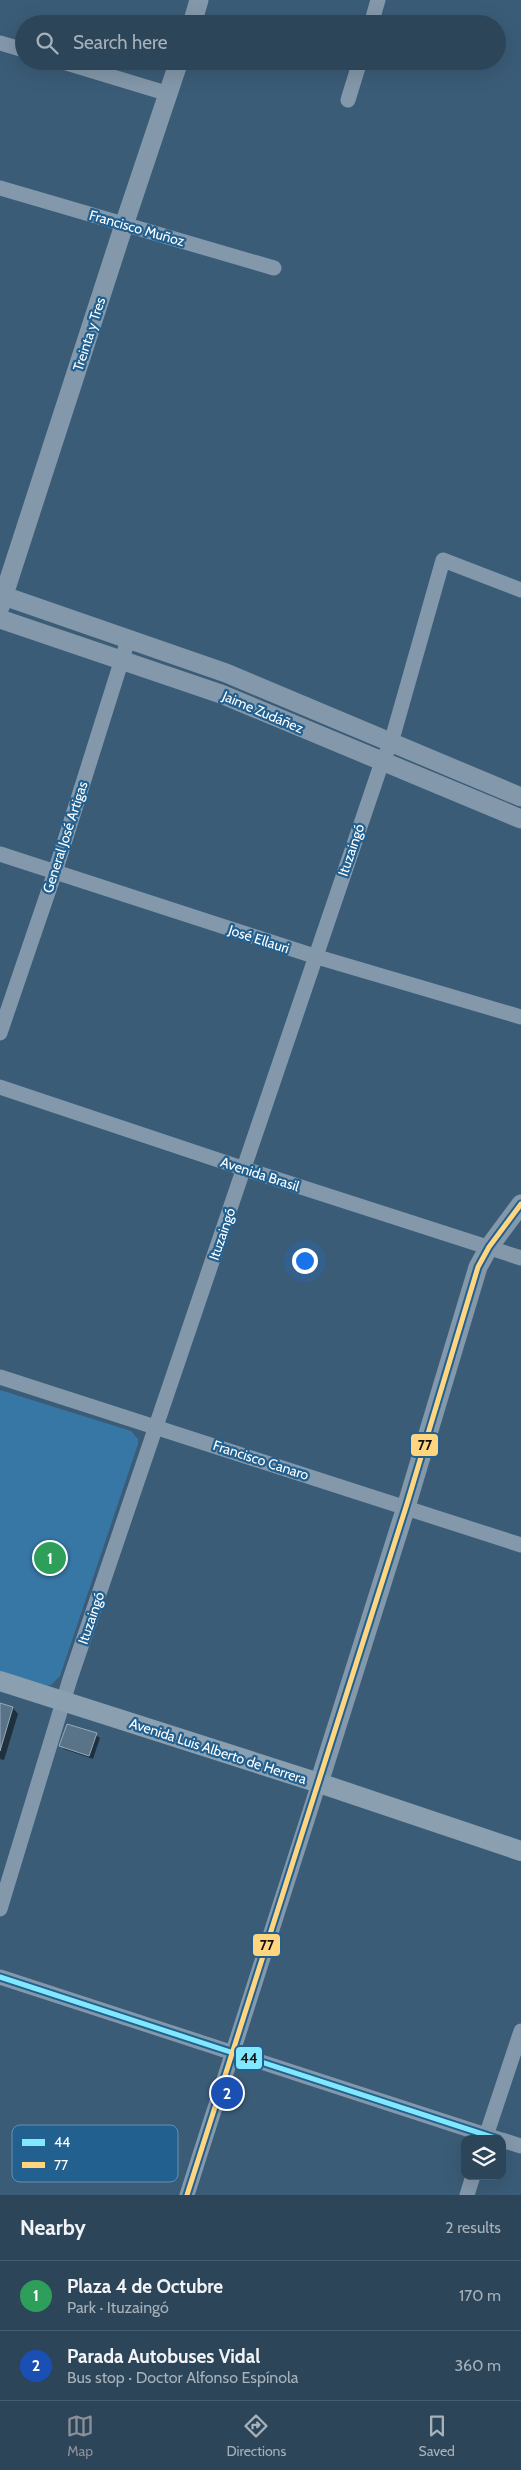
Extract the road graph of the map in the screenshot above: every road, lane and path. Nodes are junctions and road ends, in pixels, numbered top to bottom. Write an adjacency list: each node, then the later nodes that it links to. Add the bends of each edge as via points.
1 (199, 0): 3 (street)
2 (378, 0): 4 (street)
3 (195, 15)
4 (374, 15)
5 (0, 43): 6 (street)
6 (15, 47)
7 (90, 70): 10 (street)
8 (176, 70): 10 (street, Treinta y Tres)
9 (357, 70): 11 (street)
10 (169, 94): 13 (street, Treinta y Tres)
11 (348, 100)
12 (0, 188): 13 (street, Francisco Muñoz)
13 (124, 225): 14 (street, Francisco Muñoz); 16 (street, Treinta y Tres)
14 (274, 268)
15 (521, 590): 20 (street, Ituzaingó, via 443,560)
16 (2, 602): 18 (street, Jaime Zudáñez)
17 (0, 619): 19 (street, Jaime Zudáñez)
18 (128, 640): 19 (street, General José Artigas); 20 (street, Jaime Zudáñez, via 226,673)
19 (121, 661): 21 (street, Jaime Zudáñez, via 221,694); 25 (street, General José Artigas)
20 (391, 743): 21 (street, Ituzaingó); 22 (street, Jaime Zudáñez)
21 (382, 762): 23 (street, Jaime Zudáñez); 26 (street, Ituzaingó)
22 (521, 797)
23 (521, 819)
24 (0, 854): 25 (street, José Ellauri)
25 (55, 872): 26 (street, José Ellauri); 28 (street, General José Artigas)
26 (314, 956): 27 (street, José Ellauri); 30 (street, Ituzaingó)
27 (521, 1017)
28 (0, 1033)
29 (0, 1087): 30 (street, Avenida Brasil)
30 (245, 1169): 32 (street, Avenida Brasil); 35 (street, Ituzaingó)
31 (521, 1204): 32 (street)
32 (489, 1247): 33 (street, Avenida Brasil); 36 (street, via 478,1267)
33 (521, 1258)
34 (0, 1376): 35 (street, Francisco Canaro)
35 (157, 1427): 36 (street, Francisco Canaro); 39 (street, Ituzaingó)
36 (406, 1507): 37 (street, Francisco Canaro); 40 (street)
37 (521, 1545)
38 (0, 1681): 39 (main road, Avenida Luis Alberto de Herrera)
39 (63, 1701): 40 (main road, Avenida Luis Alberto de Herrera); 42 (street, Ituzaingó)
40 (318, 1783): 41 (main road, Avenida Luis Alberto de Herrera); 45 (street)
41 (521, 1852)
42 (0, 1909)
43 (0, 1977): 45 (street)
44 (521, 2031): 47 (street)
45 (234, 2053): 46 (street); 51 (street)
46 (484, 2135)
47 (491, 2135)
48 (506, 2141): 49 (street)
49 (521, 2146)
50 (472, 2180): 52 (street)
51 (187, 2195)
52 (467, 2195)

